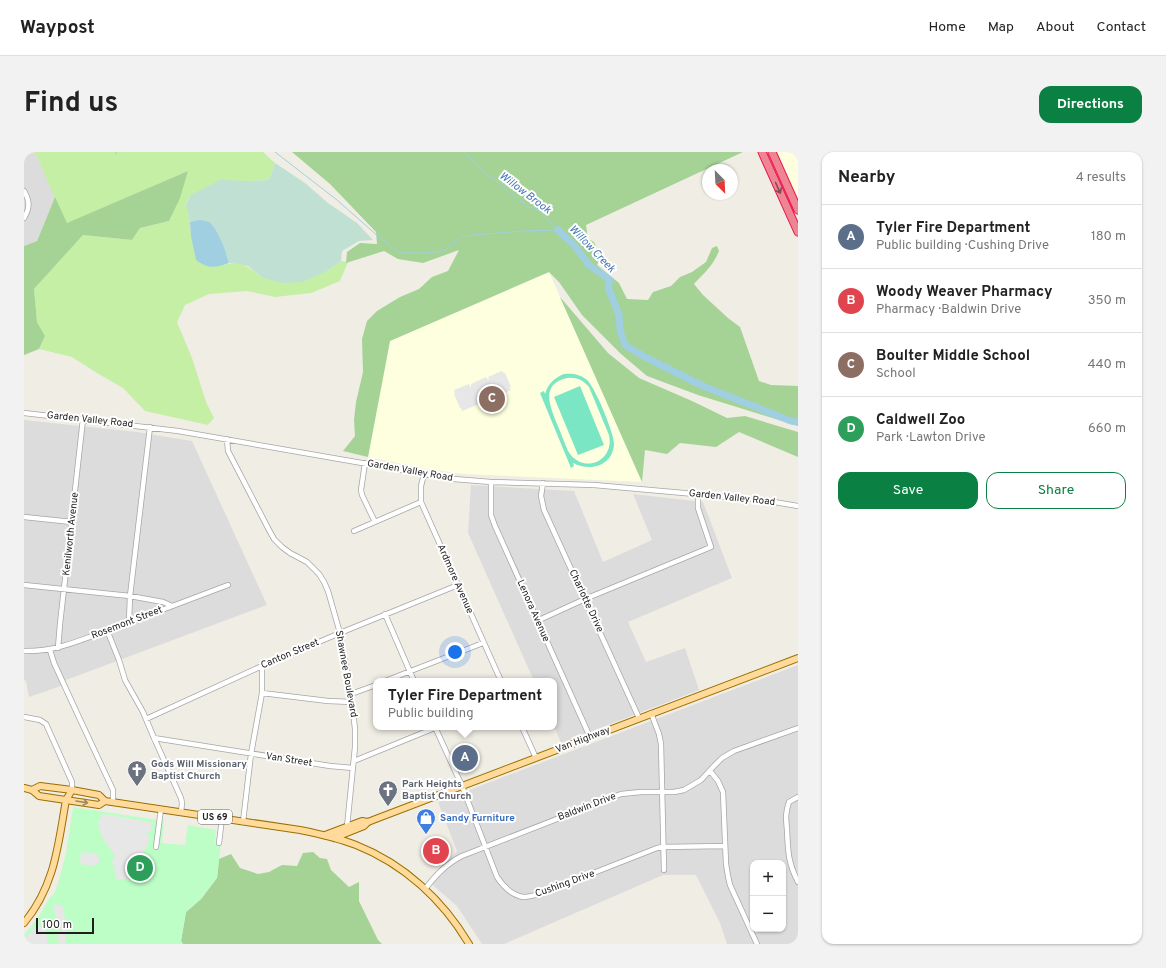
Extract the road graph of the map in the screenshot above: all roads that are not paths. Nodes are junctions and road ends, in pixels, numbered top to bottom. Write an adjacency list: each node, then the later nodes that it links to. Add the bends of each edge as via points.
1 (762, 152): 6 (highway, one-way to 6)
2 (772, 152): 4 (highway)
3 (24, 191): 5 (street, via 29,204)
4 (798, 210)
5 (24, 218)
6 (798, 232)
7 (24, 413): 8 (street, Garden Valley Road)
8 (84, 420): 9 (street, Garden Valley Road); 19 (street, Kenilworth Avenue)
9 (150, 427): 10 (street, Garden Valley Road); 26 (street)
10 (227, 439): 11 (street, Garden Valley Road); 33 (street, Shawnee Boulevard, via 228,451 274,539 307,562 322,578)
11 (365, 463): 12 (street, Garden Valley Road); 20 (street, via 362,495)
12 (424, 474): 13 (street, Garden Valley Road); 16 (street, Ardmore Avenue)
13 (491, 482): 14 (street, Garden Valley Road); 30 (street, Lenora Avenue, via 491,515)
14 (543, 483): 15 (street, Garden Valley Road); 27 (street, Charlotte Drive, via 541,496 544,510)
15 (698, 494): 17 (street, Garden Valley Road); 27 (street, via 698,508 711,547)
16 (421, 502): 20 (street); 24 (street, Ardmore Avenue)
17 (798, 506)
18 (24, 517): 19 (street)
19 (72, 522): 25 (street, Kenilworth Avenue)
20 (375, 522): 21 (street)
21 (354, 531)
22 (24, 585): 25 (street)
23 (228, 585): 28 (street, Rosemont Street)
24 (458, 585): 29 (street, Canton Street); 34 (street, Ardmore Avenue)
25 (64, 590): 26 (street); 35 (street, Kenilworth Avenue)
26 (130, 596): 28 (street, via 164,602); 31 (street)
27 (585, 599): 30 (street); 50 (street, Charlotte Drive)
28 (172, 606): 31 (street, Rosemont Street)
29 (385, 614): 33 (street, Canton Street); 40 (street)
30 (537, 621): 56 (street, Lenora Avenue)
31 (129, 622): 32 (street, Rosemont Street)
32 (107, 630): 35 (street, Rosemont Street); 51 (street, via 125,680)
33 (340, 633): 39 (street, Canton Street); 46 (street, Shawnee Boulevard)
34 (483, 643): 40 (street); 43 (street, Ardmore Avenue)
35 (58, 648): 36 (street, Rosemont Street)
36 (50, 650): 37 (street, Rosemont Street); 71 (street, via 113,790)
37 (24, 651)
38 (798, 658): 48 (main road, Van Highway)
39 (262, 666): 45 (street); 51 (street, Canton Street)
40 (410, 671): 41 (street); 42 (street)
41 (392, 678)
42 (413, 678)
43 (500, 678)
44 (373, 685): 46 (street)
45 (262, 692): 47 (street); 58 (street)
46 (351, 694): 47 (street, Shawnee Boulevard)
47 (352, 702): 60 (street, Shawnee Boulevard, via 355,729)
48 (651, 713): 50 (main road, Van Highway); 67 (street, via 662,744)
49 (24, 717): 66 (street, via 46,724 72,782)
50 (640, 718): 56 (main road, Van Highway)
51 (146, 719): 57 (street)
52 (798, 728): 62 (street, Baldwin Drive, via 734,751 722,758)
53 (429, 730): 60 (street)
54 (437, 730): 63 (street, Cushing Drive)
55 (523, 730): 59 (street)
56 (590, 737): 59 (main road, Van Highway)
57 (154, 738): 58 (street, Van Street); 73 (street, via 181,798)
58 (251, 754): 61 (street, Van Street); 75 (street)
59 (536, 758): 63 (main road, Van Highway)
60 (354, 761): 61 (street, Shawnee Boulevard)
61 (353, 768): 77 (street, Shawnee Boulevard)
62 (710, 771): 67 (street, Baldwin Drive, via 684,790); 82 (street, via 723,792)
63 (462, 786): 76 (main road, Van Highway); 81 (street, Cushing Drive)
64 (24, 788): 65 (main road, US 69)
65 (32, 790): 66 (main road, US 69, via 40,786); 69 (main road, US 69, via 39,796)
66 (72, 790): 69 (main road); 70 (main road, US 69, via 99,795)
67 (663, 792): 81 (street, Baldwin Drive, via 621,794); 84 (street)
68 (798, 797): 86 (street, via 789,802 786,811 788,853)
69 (66, 800): 70 (main road, US 69, one-way to 70, via 99,805); 88 (main road, via 54,868 41,897)
70 (105, 801): 71 (main road, US 69)
71 (113, 802): 72 (main road, US 69)
72 (161, 809): 73 (main road, US 69); 83 (street)
73 (181, 812): 74 (main road, US 69)
74 (222, 818): 75 (main road, US 69); 80 (street)
75 (243, 822): 78 (main road, US 69)
76 (368, 822): 77 (main road, Van Highway, via 362,821); 79 (main road, Van Highway)
77 (348, 827): 78 (main road, Van Highway)
78 (325, 835): 79 (main road, US 69)
79 (334, 838): 87 (main road, US 69, via 383,858)
80 (218, 842)
81 (486, 846): 84 (street, Cushing Drive, via 501,883 522,896 540,894); 87 (street, Baldwin Drive, via 454,860 442,869)
82 (725, 846): 84 (street, Cushing Drive); 90 (street, via 730,885)
83 (156, 847)
84 (663, 847): 85 (street)
85 (664, 870)
86 (798, 882)
87 (425, 889): 89 (main road, US 69, via 446,911)
88 (24, 923)
89 (469, 944)
90 (757, 944)

